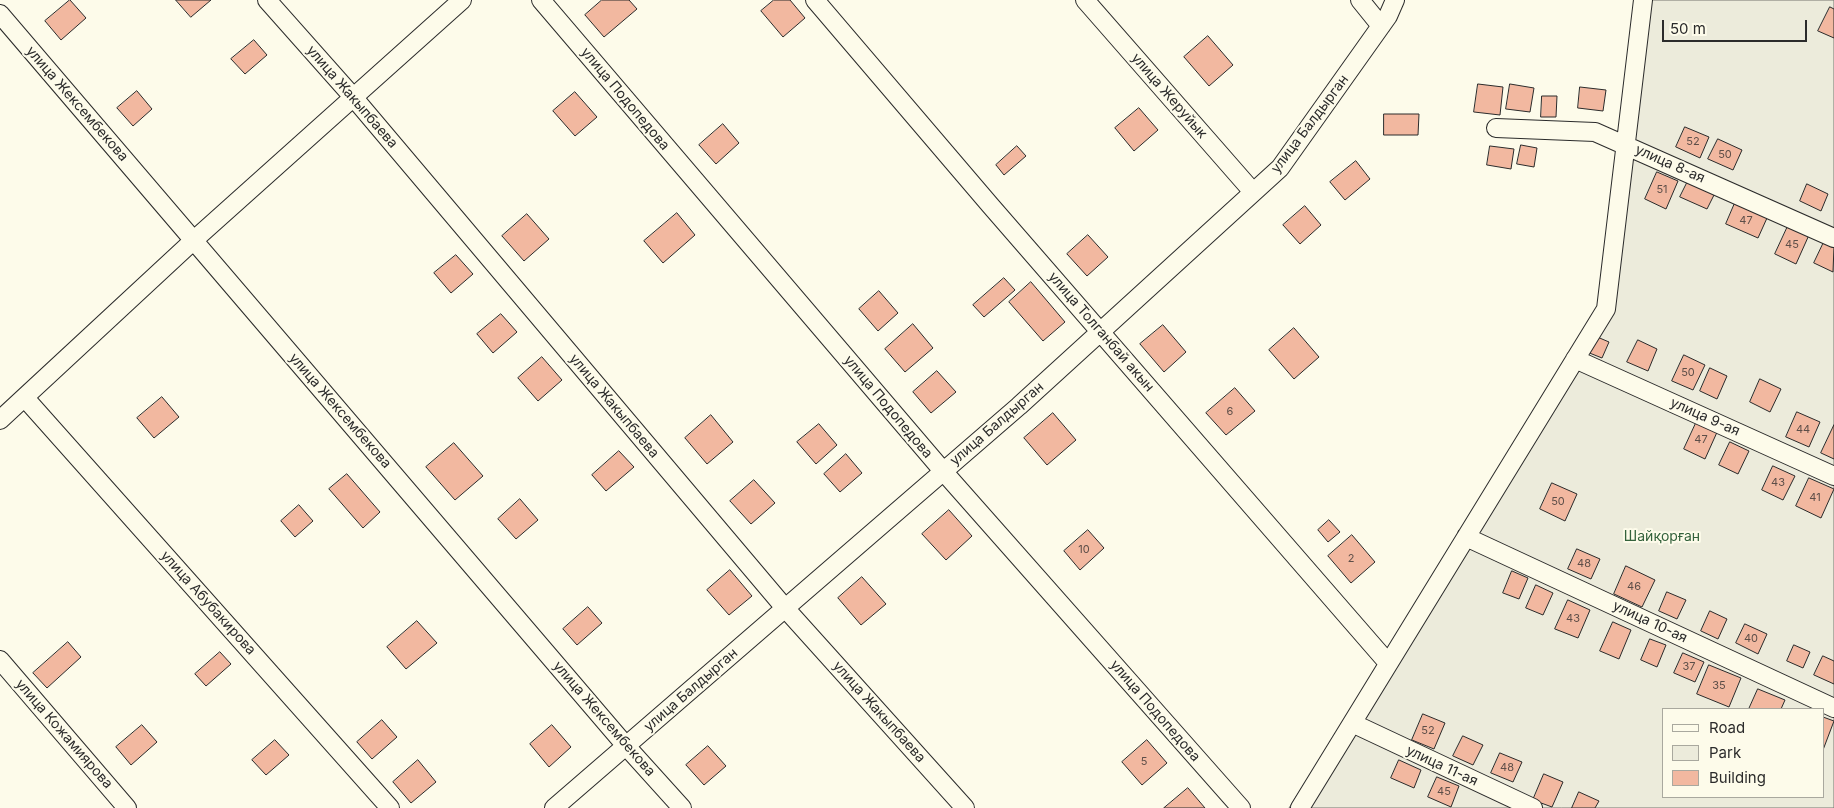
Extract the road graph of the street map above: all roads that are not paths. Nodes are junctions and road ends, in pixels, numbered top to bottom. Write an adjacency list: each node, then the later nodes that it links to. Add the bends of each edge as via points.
1 (268, 0): 11 (street, улица Жакыпбаева)
2 (462, 0): 11 (street)
3 (541, 0): 21 (street, улица Подопедова)
4 (815, 0): 17 (street, улица Толганбай акын)
5 (1085, 0): 14 (street, улица Жеруйык)
6 (1360, 0): 10 (street)
7 (1395, 0): 10 (street, улица Балдырган)
8 (1643, 0): 13 (street)
9 (0, 14): 16 (street, улица Жексембекова)
10 (1381, 26): 14 (street, улица Балдырган, via 1280,168)
11 (354, 98): 16 (street); 24 (street, улица Жакыпбаева)
12 (1496, 128): 13 (street, улица 8-ая, via 1595,132)
13 (1626, 144): 15 (street, улица 8-ая); 18 (street, via 1606,309)
14 (1253, 192): 17 (street, улица Балдырган)
15 (1834, 238)
16 (194, 240): 19 (street); 29 (street, улица Жексембекова)
17 (1101, 331): 21 (street, улица Балдырган); 26 (street, улица Толганбай акын)
18 (1575, 359): 22 (street, улица 9-ая); 23 (street)
19 (25, 398): 20 (street); 31 (street, улица Абубакирова)
20 (0, 420)
21 (943, 471): 24 (street, улица Балдырган); 35 (street, улица Подопедова)
22 (1834, 476)
23 (1466, 537): 26 (street); 27 (street, улица 10-ая)
24 (785, 608): 29 (street, улица Балдырган); 34 (street, улица Жакыпбаева)
25 (0, 660): 30 (street, улица Кожамиярова)
26 (1388, 664): 28 (street)
27 (1834, 708)
28 (1352, 723): 36 (street); 37 (street, улица 11-ая)
29 (626, 746): 32 (street, улица Балдырган); 33 (street, улица Жексембекова)
30 (127, 808)
31 (390, 808)
32 (554, 808)
33 (682, 808)
34 (964, 808)
35 (1241, 808)
36 (1300, 808)
37 (1533, 808)

